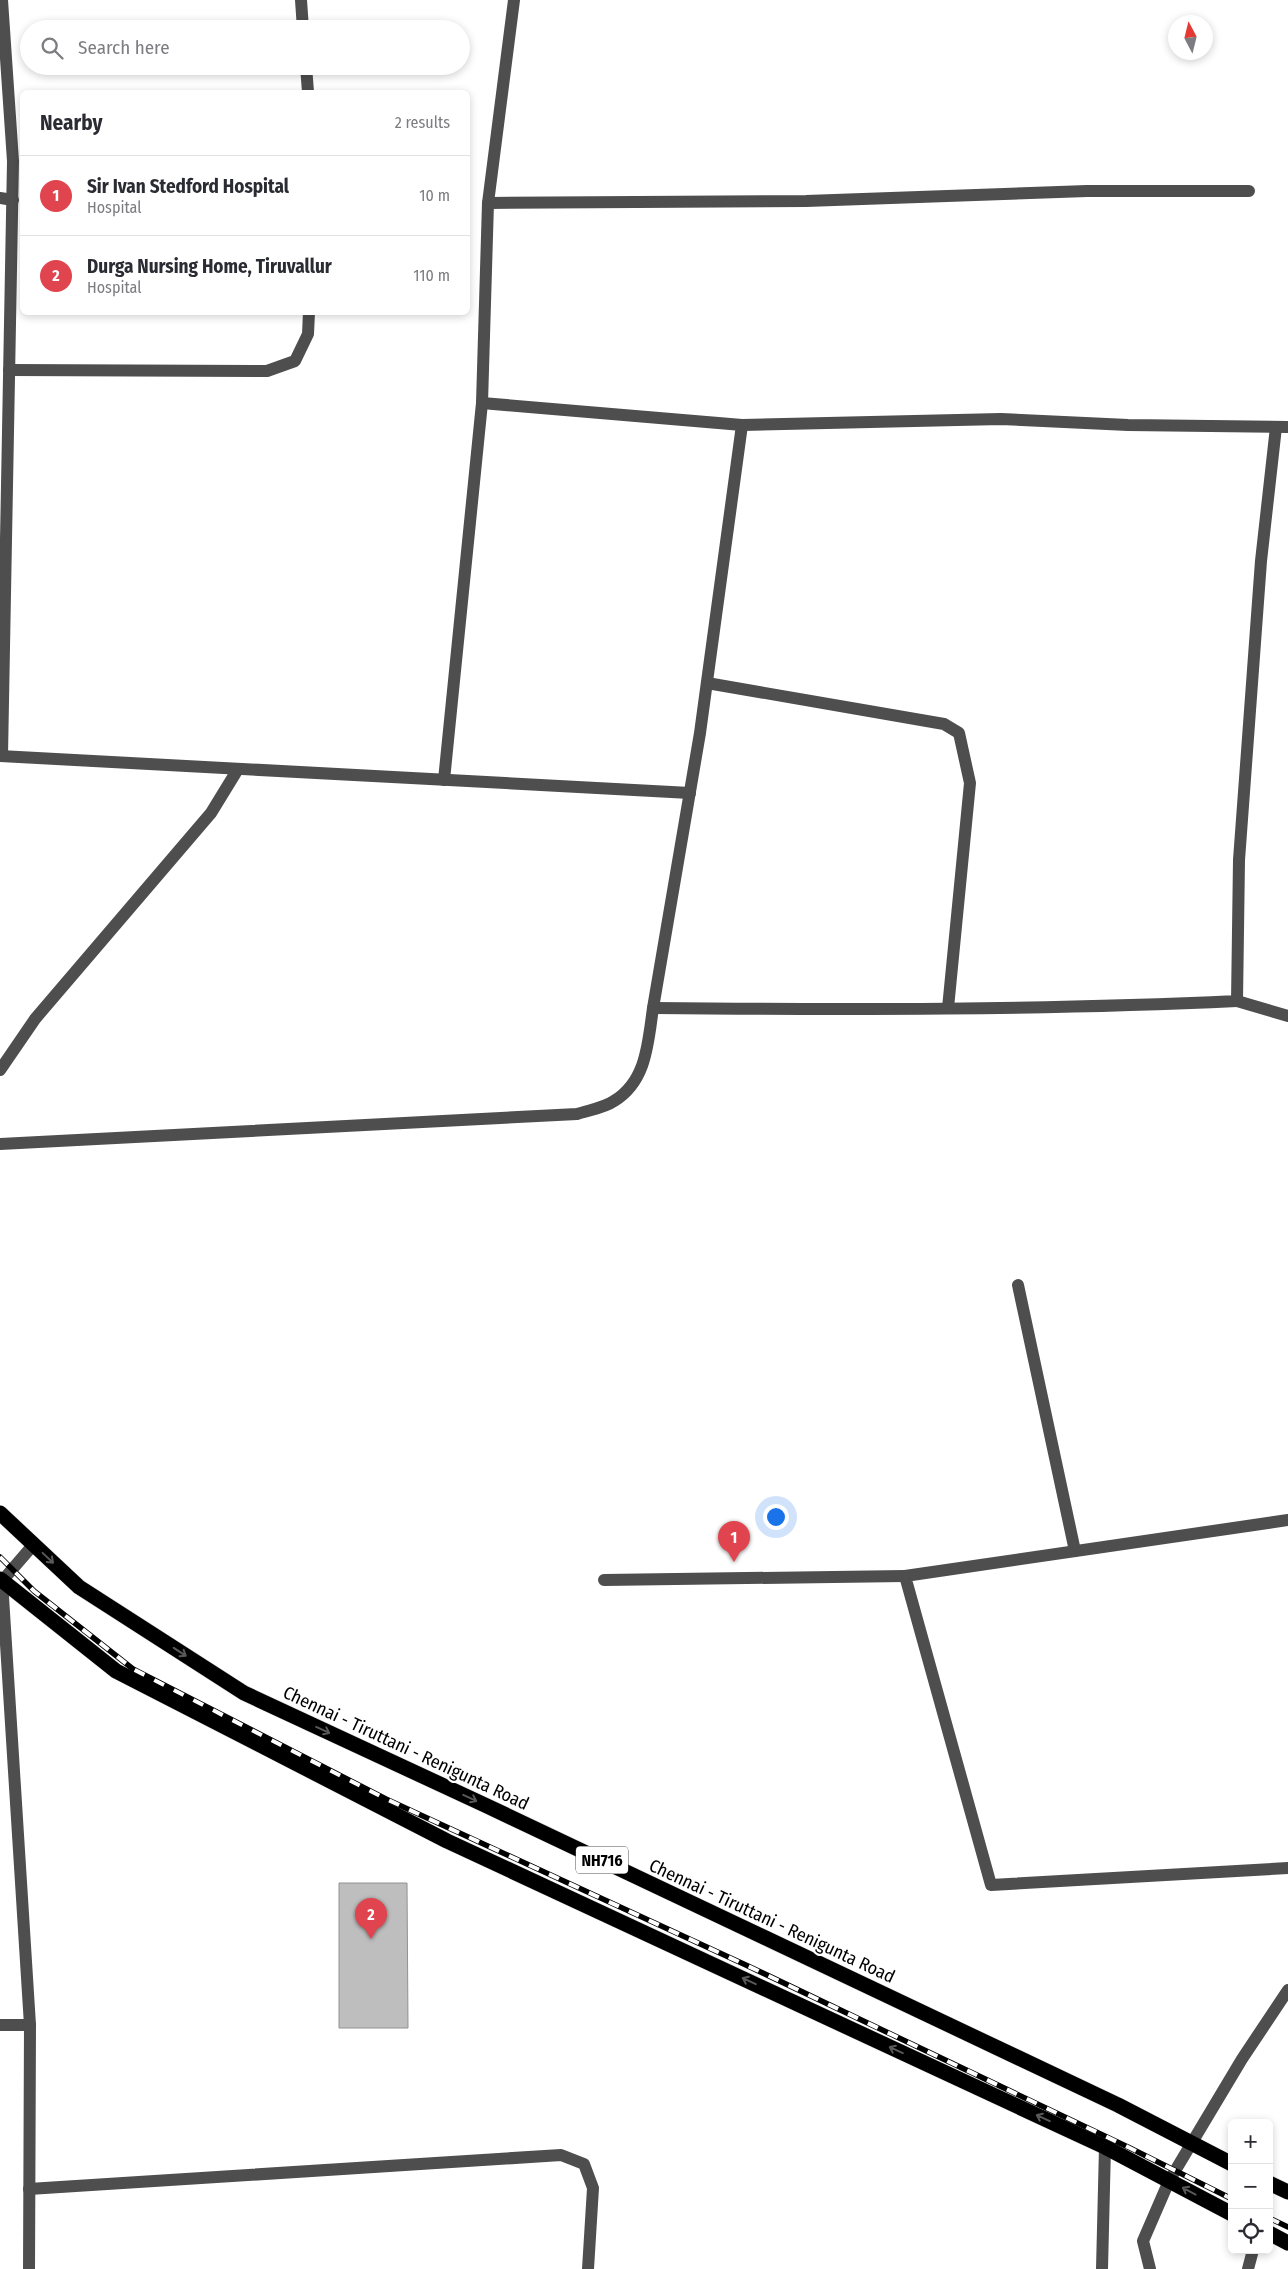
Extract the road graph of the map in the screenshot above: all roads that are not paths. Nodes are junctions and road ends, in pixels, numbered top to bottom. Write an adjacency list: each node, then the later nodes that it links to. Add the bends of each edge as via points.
1 (2, 0): 8 (street, via 13,161)
2 (301, 0): 4 (street)
3 (514, 0): 9 (street)
4 (302, 20)
5 (307, 75): 6 (street)
6 (308, 90)
7 (1249, 191): 9 (street, via 1087,191 806,201)
8 (6, 199): 11 (street)
9 (488, 204): 12 (street)
10 (308, 315): 11 (street, via 308,334 295,361 267,371)
11 (9, 370): 15 (street)
12 (482, 403): 13 (street); 19 (street)
13 (742, 425): 14 (street, via 1001,419); 16 (street)
14 (1282, 427): 21 (street, via 1261,561 1239,860)
15 (3, 501): 17 (street)
16 (707, 683): 20 (street); 23 (street, via 944,724 958,733 970,783)
17 (1, 756): 18 (street)
18 (238, 769): 19 (street); 25 (street, via 211,813 35,1019)
19 (444, 780): 20 (street)
20 (690, 793): 22 (street)
21 (1237, 1000): 23 (street, via 1096,1007); 24 (street)
22 (652, 1008): 23 (street); 26 (street, via 647,1050 638,1079 614,1101 577,1114)
23 (948, 1008)
24 (1288, 1016)
25 (0, 1070)
26 (0, 1144)
27 (1018, 1285): 31 (street)
28 (0, 1513): 30 (highway, Chennai - Tiruttani - Renigunta Road / NH716)
29 (1288, 1520): 31 (street)
30 (34, 1544): 33 (street); 39 (highway, Chennai - Tiruttani - Renigunta Road / NH716, one-way to 39, via 79,1587 244,1694 523,1823)
31 (1075, 1551): 32 (street)
32 (905, 1576): 34 (street); 35 (street, via 991,1886)
33 (1, 1580): 38 (street); 40 (highway, NH716, one-way to 33, via 446,1841 220,1725 116,1671)
34 (604, 1580)
35 (1288, 1868)
36 (1288, 1990): 39 (street)
37 (0, 2025): 38 (street)
38 (30, 2025): 44 (street)
39 (1191, 2143): 41 (highway, Chennai - Tiruttani - Renigunta Road / NH716); 42 (street)
40 (1105, 2147): 42 (highway, NH716); 52 (street)
41 (1228, 2162)
42 (1170, 2181): 46 (highway, NH716, one-way to 42); 53 (street, via 1143,2241)
43 (1273, 2185): 45 (highway)
44 (29, 2189): 50 (street); 51 (street, via 561,2155 584,2164 593,2188)
45 (1288, 2192)
46 (1228, 2212)
47 (1273, 2235): 48 (highway)
48 (1288, 2243)
49 (1252, 2254): 54 (street)
50 (30, 2269)
51 (588, 2269)
52 (1102, 2269)
53 (1150, 2269)
54 (1248, 2269)

